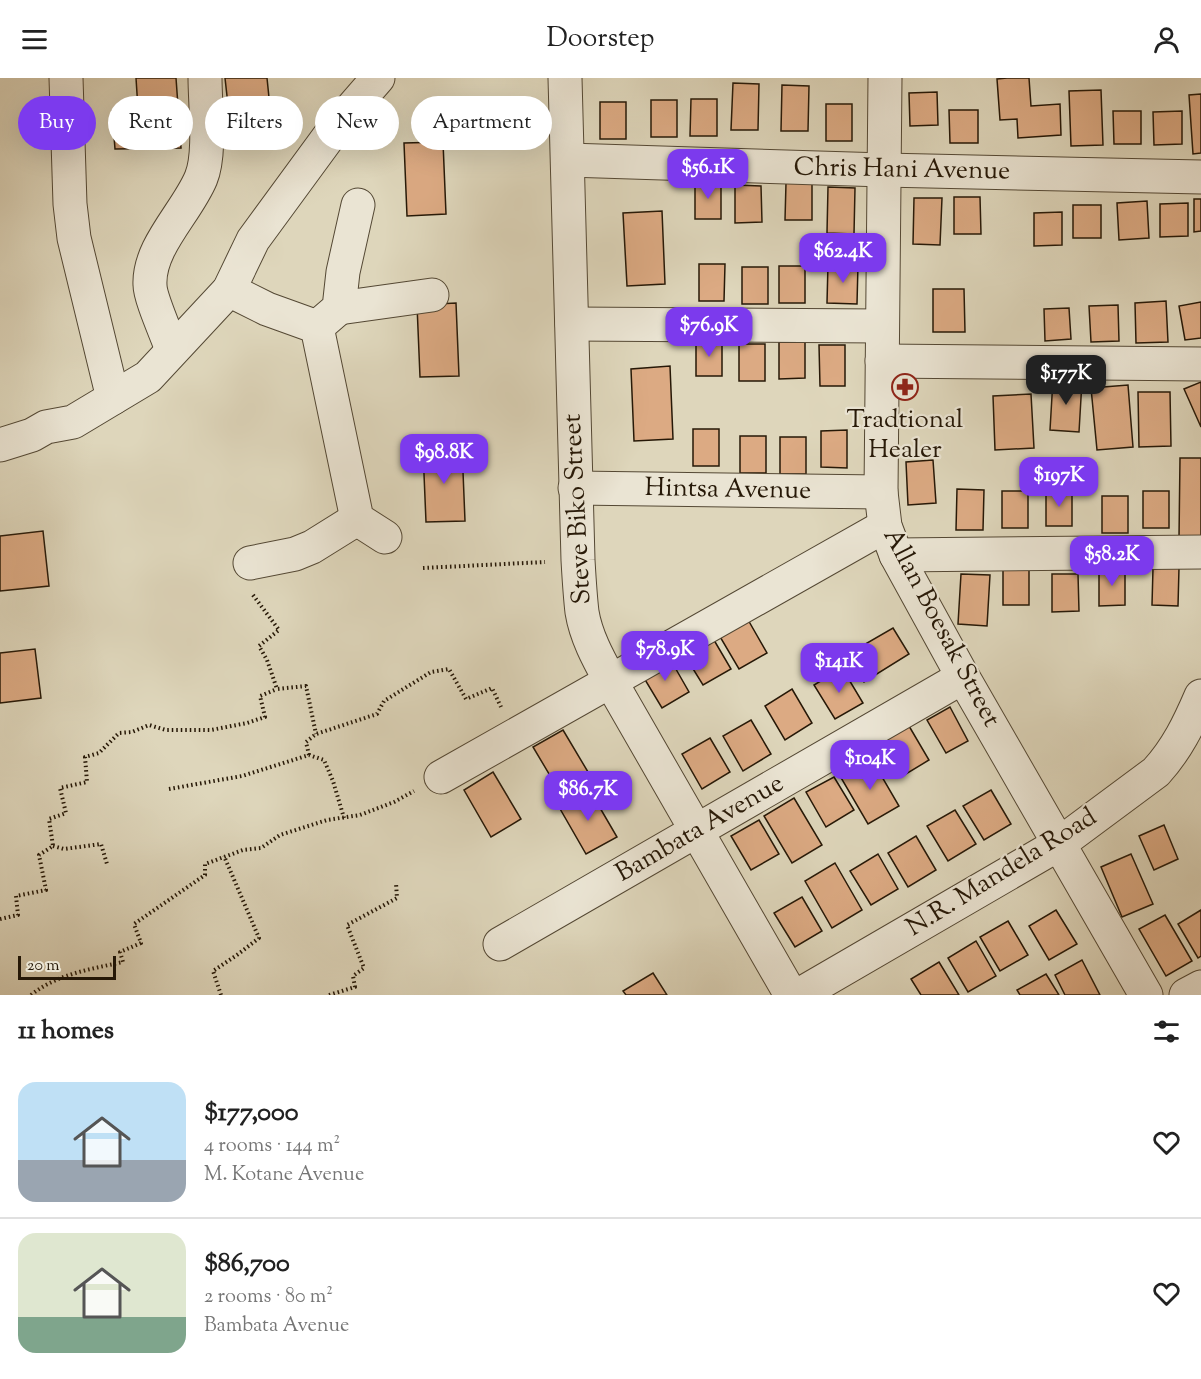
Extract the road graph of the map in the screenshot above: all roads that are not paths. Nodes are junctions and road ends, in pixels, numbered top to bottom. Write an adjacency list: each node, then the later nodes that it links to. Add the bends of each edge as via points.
1 (66, 78): 18 (street, via 74,238)
2 (205, 78): 15 (street, via 206,148 201,179 151,269 149,286)
3 (378, 78): 10 (street, via 338,124 252,240)
4 (565, 78): 6 (street, Steve Biko Street)
5 (885, 78): 7 (street, Allan Boesak Street)
6 (568, 160): 7 (street, Chris Hani Avenue); 13 (street, Steve Biko Street)
7 (884, 170): 8 (street, Chris Hani Avenue); 14 (street, Allan Boesak Street)
8 (1201, 177)
9 (358, 205): 12 (street)
10 (229, 290): 12 (street, via 267,309); 15 (street)
11 (432, 295): 12 (street)
12 (328, 317): 22 (street)
13 (572, 324): 14 (street); 20 (street, Steve Biko Street)
14 (882, 326): 16 (street, Allan Boesak Street)
15 (172, 350): 18 (street, via 148,377)
16 (882, 361): 17 (street); 21 (street, Allan Boesak Street)
17 (1201, 364)
18 (113, 398): 19 (street, via 73,423 46,428)
19 (0, 445)
20 (575, 488): 21 (street, Hintsa Avenue); 28 (street, Steve Biko Street, via 582,613 592,646)
21 (881, 492): 24 (street, Allan Boesak Street)
22 (357, 519): 23 (street); 26 (street, via 295,554)
23 (386, 537)
24 (890, 540): 25 (street); 27 (street, Allan Boesak Street); 28 (street)
25 (1201, 552)
26 (250, 563)
27 (963, 677): 31 (street, Bambata Avenue); 32 (street, Allan Boesak Street)
28 (611, 682): 30 (street); 31 (street, Steve Biko Street)
29 (1198, 711): 32 (street, N.R. Mandela Road, via 1156,772)
30 (441, 777)
31 (696, 831): 33 (street, Bambata Avenue); 35 (street, Steve Biko Street)
32 (1059, 844): 36 (street, N.R. Mandela Road); 37 (street, Allan Boesak Street)
33 (500, 944)
34 (1201, 987): 38 (street)
35 (791, 995)
36 (799, 995)
37 (1146, 995)
38 (1186, 995)

